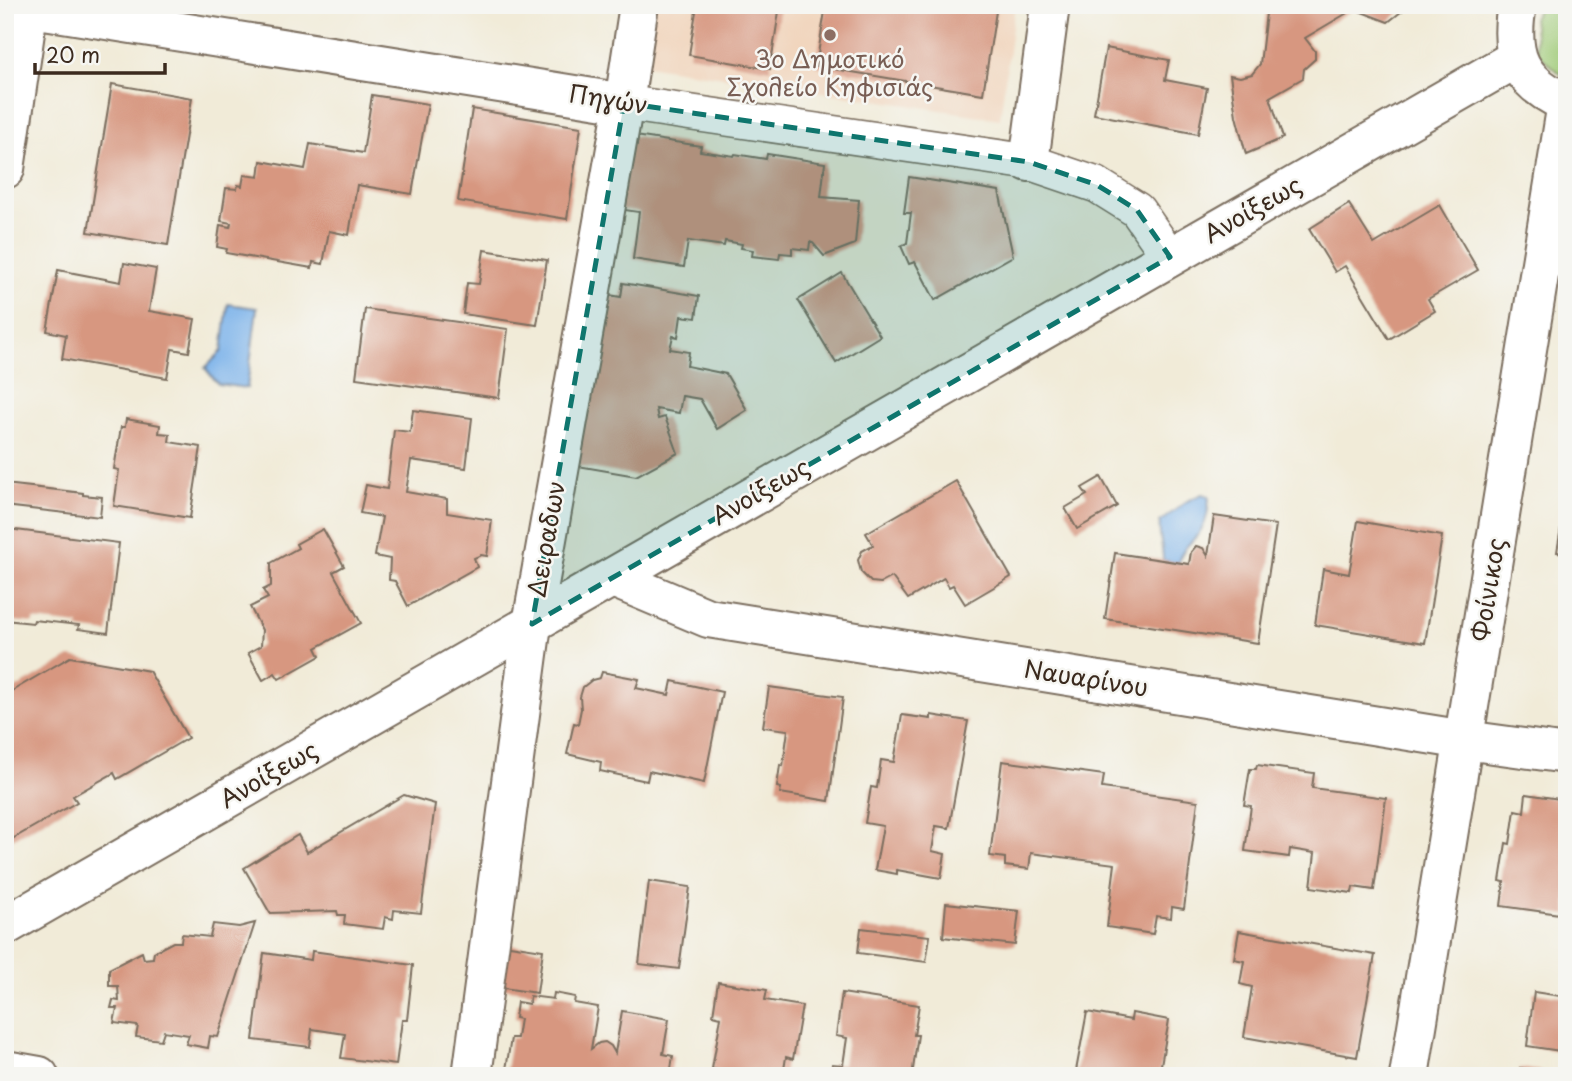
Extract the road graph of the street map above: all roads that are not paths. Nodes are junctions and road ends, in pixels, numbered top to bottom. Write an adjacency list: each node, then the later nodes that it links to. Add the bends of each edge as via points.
1 (639, 5): 6 (street, Δειραδων)
2 (1050, 5): 8 (street)
3 (1517, 5): 5 (street, via 1512,31)
4 (23, 6): 6 (street, Πηγών); 9 (street)
5 (1517, 58): 7 (street, via 1528,78 1545,94); 10 (street, Ανοίξεως)
6 (624, 103): 8 (street, Πηγών); 12 (street, Δειραδων)
7 (1567, 103): 13 (street, Φοίνικος)
8 (1029, 162): 10 (street, Πηγών, via 1097,185 1137,210)
9 (5, 169)
10 (1170, 257): 11 (street, Ανοίξεως)
11 (613, 578): 12 (street, Ανοίξεως); 13 (street, Ναυαρίνου, via 708,618)
12 (532, 624): 15 (street, Ανοίξεως); 18 (street, Δειραδων)
13 (1465, 740): 14 (street, Ναυαρίνου); 19 (street, Φοίνικος)
14 (1567, 754)
15 (5, 926)
16 (5, 1070): 17 (street)
17 (39, 1076)
18 (472, 1076)
19 (1409, 1076)

